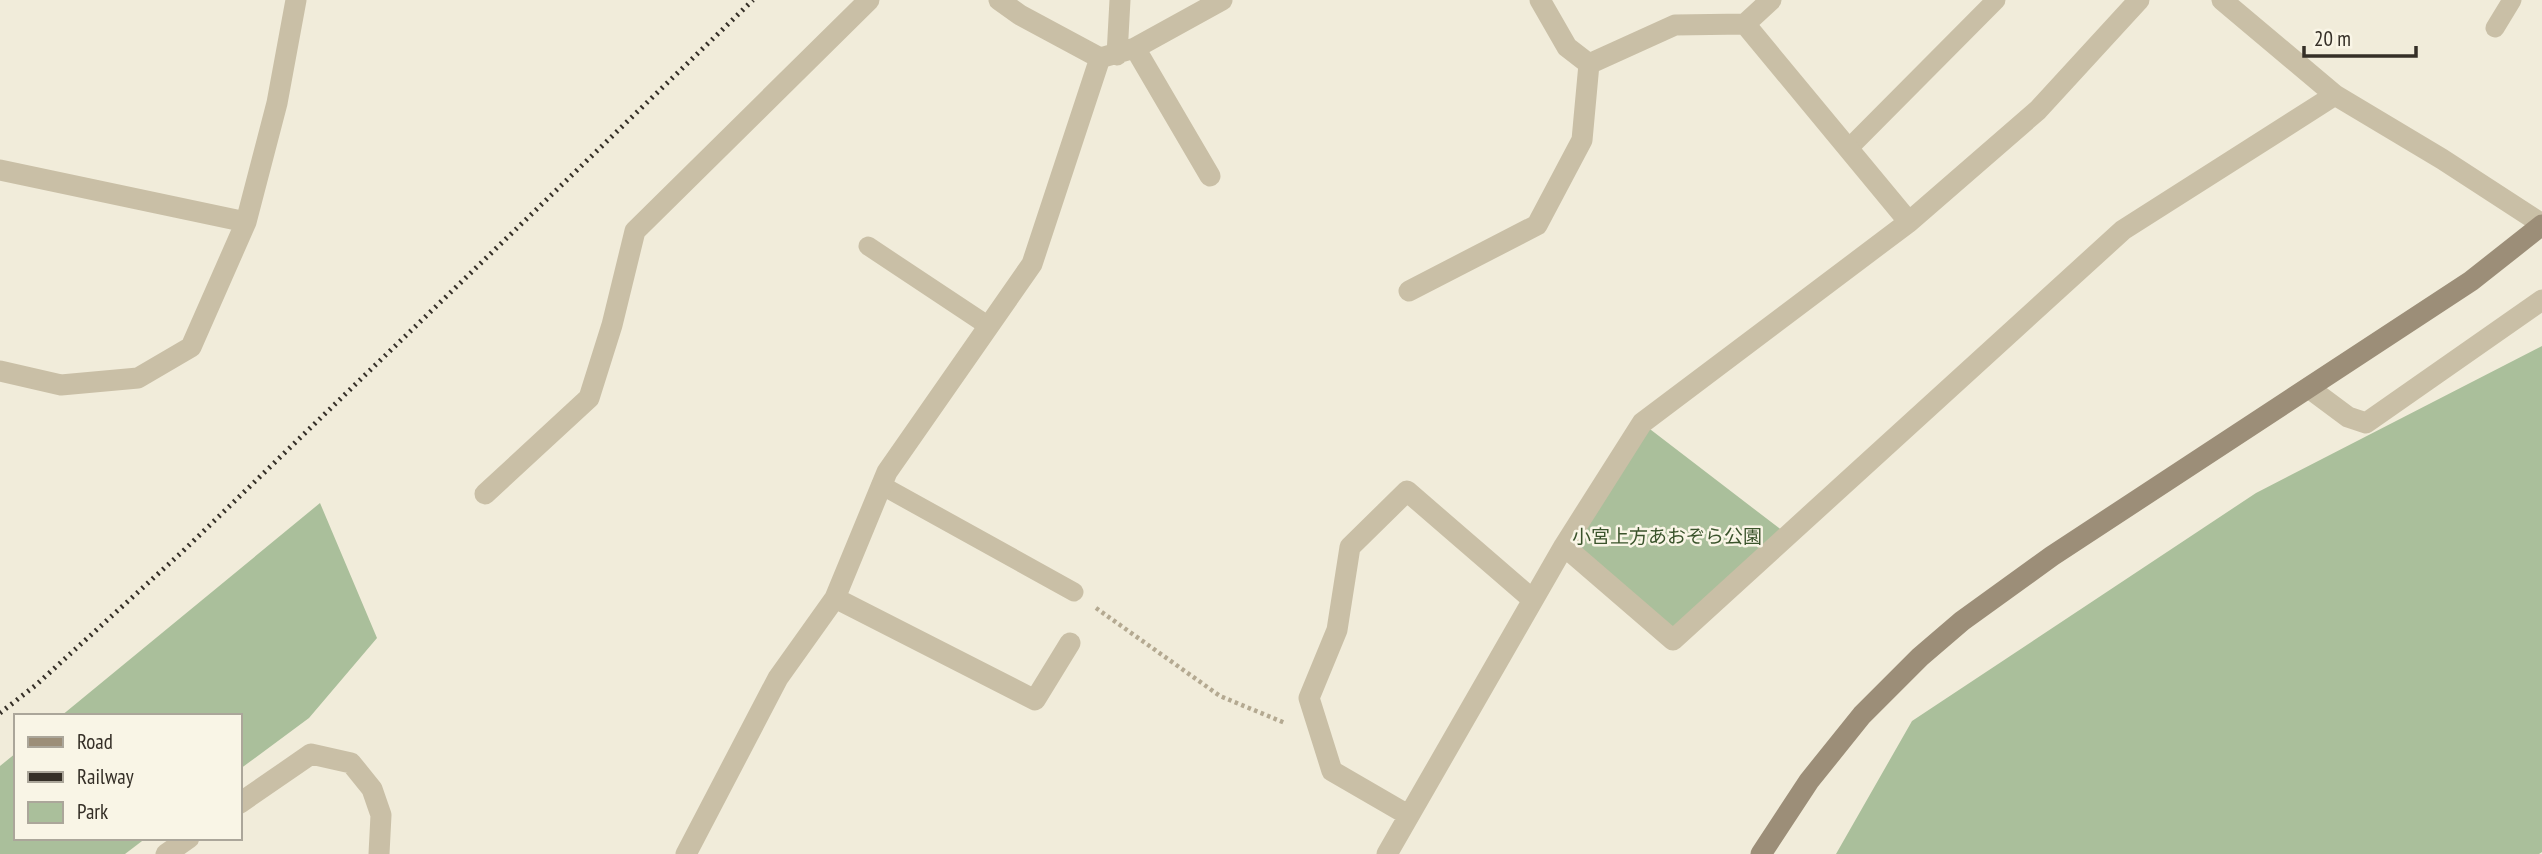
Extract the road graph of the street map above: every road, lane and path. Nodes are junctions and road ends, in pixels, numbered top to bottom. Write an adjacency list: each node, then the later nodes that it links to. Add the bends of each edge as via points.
1 (296, 0): 20 (street, via 277,103)
2 (869, 0): 30 (street, via 635,231 589,398)
3 (999, 0): 14 (street, via 1020,16)
4 (1120, 0): 14 (street)
5 (1222, 0): 14 (street)
6 (1540, 0): 15 (street, via 1567,47)
7 (1771, 0): 12 (street)
8 (1996, 0): 17 (lane)
9 (2139, 0): 21 (street, via 2038,110)
10 (2222, 0): 16 (street)
11 (2512, 0): 13 (lane)
12 (1745, 24): 15 (street, via 1675,25); 17 (street)
13 (2495, 28)
14 (1117, 54): 19 (street); 26 (street, via 1032,264)
15 (1589, 64): 24 (street, via 1582,140 1538,225)
16 (2335, 95): 22 (street); 31 (street, via 2123,230 1673,640)
17 (1849, 148): 21 (street)
18 (0, 170): 20 (street)
19 (1210, 176)
20 (246, 222): 27 (street, via 191,347 138,378 61,385)
21 (1909, 222): 31 (street, via 1642,423)
22 (2542, 224): 28 (street, via 2471,281)
23 (868, 246): 26 (lane)
24 (1409, 291)
25 (2542, 300): 28 (street, via 2366,423 2348,417)
26 (987, 325): 29 (street)
27 (0, 372)
28 (2309, 388): 44 (street, via 2052,556 1962,621 1862,715 1809,781)
29 (881, 485): 32 (lane); 33 (street)
30 (485, 494)
31 (1564, 547): 34 (street)
32 (1074, 592): 36 (path, via 1220,696)
33 (835, 598): 35 (street, via 1035,700); 42 (street, via 778,678)
34 (1533, 600): 36 (street, via 1407,491 1350,547 1337,630 1309,698); 38 (street)
35 (1070, 643)
36 (1323, 742): 38 (street, via 1332,771)
37 (242, 802): 41 (street, via 311,754 351,763 372,789 381,815)
38 (1408, 815): 43 (street)
39 (186, 840): 40 (street)
40 (166, 854)
41 (379, 854)
42 (686, 854)
43 (1387, 854)
44 (1760, 854)

